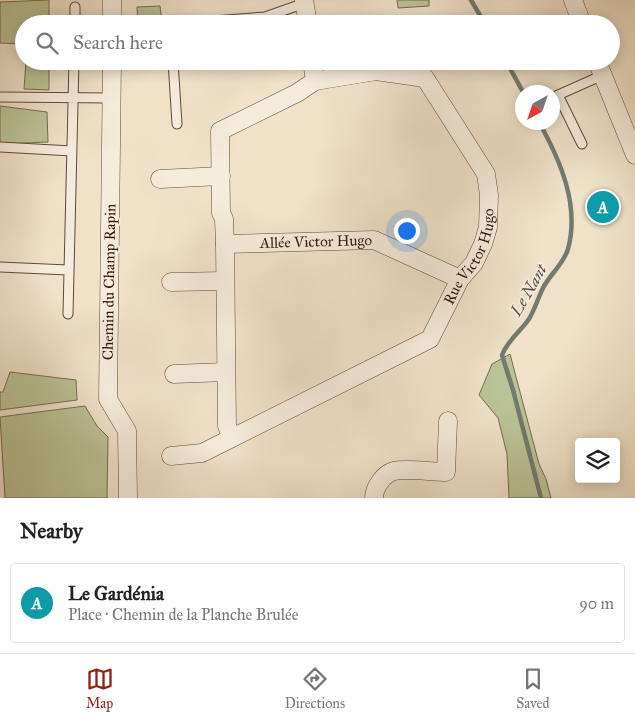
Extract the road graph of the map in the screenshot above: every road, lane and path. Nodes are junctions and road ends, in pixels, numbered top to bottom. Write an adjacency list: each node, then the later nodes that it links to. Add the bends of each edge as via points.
1 (112, 0): 6 (street)
2 (573, 0): 9 (street)
3 (305, 1): 7 (lane); 8 (street)
4 (75, 7): 5 (lane)
5 (75, 15)
6 (112, 15)
7 (270, 15)
8 (307, 15)
9 (579, 15)
10 (74, 70): 18 (lane)
11 (112, 70): 19 (street, Chemin du Champ Rapin)
12 (174, 70): 21 (lane)
13 (313, 70): 16 (street)
14 (597, 70): 22 (lane, via 558,95)
15 (601, 70): 20 (street)
16 (315, 81): 26 (street, Rue Victor Hugo, via 220,131); 31 (street, Rue Victor Hugo, via 376,71 424,78 486,174 488,227 474,263)
17 (0, 97): 18 (lane)
18 (74, 97): 19 (lane); 24 (lane)
19 (111, 98): 40 (street, Chemin du Champ Rapin, via 108,399 127,431)
20 (628, 120): 25 (street)
21 (177, 124)
22 (582, 144)
23 (0, 147): 24 (lane)
24 (72, 151): 30 (lane)
25 (635, 155)
26 (221, 176): 27 (street); 28 (street, Rue Victor Hugo)
27 (160, 179)
28 (225, 244): 31 (street, Allée Victor Hugo, via 374,240); 32 (street, Rue Victor Hugo)
29 (0, 267): 30 (lane)
30 (68, 270): 34 (lane)
31 (460, 279): 38 (street, Rue Victor Hugo, via 430,339)
32 (224, 281): 33 (street); 35 (street, Rue Victor Hugo)
33 (171, 282)
34 (68, 314)
35 (225, 372): 36 (street); 38 (street, Rue Victor Hugo, via 227,426)
36 (174, 374)
37 (448, 421): 41 (street, via 446,472 394,471 374,490)
38 (232, 438): 39 (street, Rue Victor Hugo, via 202,453)
39 (171, 456)
40 (128, 498)
41 (374, 498)

